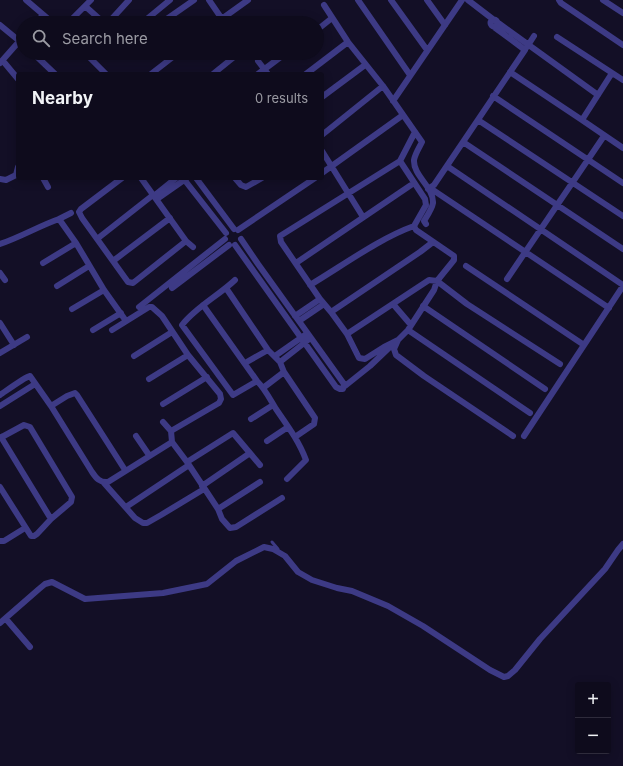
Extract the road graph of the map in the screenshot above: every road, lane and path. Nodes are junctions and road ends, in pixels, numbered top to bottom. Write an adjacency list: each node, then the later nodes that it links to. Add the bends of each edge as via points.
1 (26, 0): 18 (street)
2 (91, 0): 16 (street)
3 (129, 0): 21 (street)
4 (170, 0): 22 (street)
5 (194, 0): 23 (street)
6 (209, 0): 24 (street)
7 (248, 0): 25 (street)
8 (358, 0): 54 (street)
9 (391, 0): 37 (street)
10 (427, 0): 28 (street)
11 (462, 0): 28 (street)
12 (468, 0): 36 (street)
13 (559, 0): 34 (street)
14 (603, 0): 17 (street)
15 (324, 5): 26 (street)
16 (85, 6): 19 (street); 20 (street)
17 (623, 13)
18 (43, 15)
19 (75, 16)
20 (96, 16)
21 (114, 16)
22 (151, 16)
23 (171, 16)
24 (217, 16)
25 (226, 16)
26 (332, 18): 27 (street); 33 (street)
27 (324, 24)
28 (445, 25): 37 (street)
29 (0, 26): 32 (street)
30 (534, 36): 36 (street)
31 (557, 36): 53 (street)
32 (16, 37)
33 (348, 42): 45 (street); 51 (street)
34 (623, 45)
35 (16, 47): 44 (street)
36 (526, 47): 52 (street); 58 (street)
37 (427, 50): 54 (street)
38 (40, 60): 46 (street)
39 (92, 60): 47 (street)
40 (169, 60): 48 (street)
41 (230, 60): 49 (street)
42 (279, 60): 50 (street)
43 (258, 61): 50 (street)
44 (1, 62): 55 (street)
45 (365, 66): 57 (street); 59 (street)
46 (53, 72)
47 (104, 72)
48 (154, 72)
49 (215, 72)
50 (266, 72)
51 (309, 72)
52 (510, 72): 60 (street); 64 (street)
53 (612, 73): 56 (street); 58 (street)
54 (410, 75): 61 (street)
55 (16, 77)
56 (623, 80)
57 (383, 86): 61 (street); 65 (street)
58 (598, 95): 64 (street)
59 (324, 96)
60 (494, 96): 63 (street); 71 (street)
61 (393, 101): 62 (street)
62 (403, 115): 66 (street); 73 (street)
63 (478, 120): 68 (street); 88 (street)
64 (582, 120): 67 (street)
65 (324, 130)
66 (415, 132): 72 (street); 92 (street, via 422,142 414,161 416,169)
67 (604, 136): 69 (street); 71 (street)
68 (463, 142): 74 (street); 95 (street)
69 (623, 148)
70 (324, 154): 73 (street)
71 (588, 160): 88 (street); 89 (street)
72 (400, 161): 93 (street); 102 (street, via 425,199 426,205)
73 (332, 166): 75 (street); 93 (street)
74 (447, 166): 92 (street); 104 (street)
75 (324, 172)
76 (16, 175): 77 (street, via 6,180)
77 (0, 179)
78 (44, 180): 91 (street)
79 (114, 180): 106 (street, via 79,212)
80 (143, 180): 94 (street)
81 (174, 180): 94 (street)
82 (182, 180): 94 (street)
83 (185, 180): 105 (street)
84 (198, 180): 103 (street)
85 (237, 180): 86 (street, via 246,187)
86 (258, 180)
87 (312, 180): 103 (street)
88 (572, 182): 95 (street); 97 (street)
89 (623, 183)
90 (410, 185): 98 (street)
91 (48, 187)
92 (429, 188): 101 (street, via 433,204 424,221); 115 (street)
93 (348, 194): 98 (street); 118 (street, via 280,236 281,242)
94 (155, 196): 100 (street); 106 (street)
95 (557, 206): 104 (street); 114 (street)
96 (72, 213): 99 (street)
97 (623, 216)
98 (363, 217): 118 (street)
99 (59, 218): 110 (street); 111 (street)
100 (170, 218): 108 (street); 116 (street)
101 (426, 224)
102 (414, 226): 109 (street); 126 (street, via 379,243)
103 (236, 229): 105 (street, via 229,229); 107 (street, via 241,234)
104 (540, 230): 115 (street); 127 (street)
105 (225, 236): 112 (street); 137 (street)
106 (97, 239): 116 (street)
107 (241, 239): 112 (street, via 239,243); 142 (street)
108 (186, 240): 113 (street); 116 (street, via 133,283 128,282)
109 (433, 242): 125 (street, via 455,258); 140 (street)
110 (76, 243): 117 (street); 119 (street)
111 (0, 244)
112 (232, 245): 129 (street); 152 (street)
113 (194, 248)
114 (623, 250)
115 (525, 253): 124 (street); 138 (street)
116 (113, 261)
117 (43, 263)
118 (296, 263): 126 (street)
119 (89, 266): 128 (street); 131 (street)
120 (466, 266): 155 (street)
121 (0, 273): 122 (street)
122 (5, 280)
123 (235, 280): 130 (street)
124 (507, 280)
125 (437, 281): 134 (street, via 429,280); 136 (street); 163 (street, via 467,304)
126 (310, 285): 132 (street)
127 (623, 285): 138 (street)
128 (57, 286)
129 (172, 288)
130 (226, 288): 135 (street); 156 (street)
131 (104, 290): 139 (street); 141 (street)
132 (320, 299): 133 (street); 142 (street)
133 (324, 304): 140 (street); 142 (street)
134 (393, 304): 145 (street); 149 (street)
135 (204, 305): 162 (street); 167 (street, via 182,325 234,395)
136 (423, 306): 145 (street); 171 (street)
137 (139, 307)
138 (609, 308): 155 (street)
139 (72, 309)
140 (331, 312): 149 (street)
141 (121, 313): 143 (street); 146 (street)
142 (297, 318): 150 (street)
143 (126, 321): 147 (street); 148 (street, via 152,307 162,316)
144 (0, 323): 154 (street)
145 (410, 328): 153 (street); 177 (street)
146 (93, 330)
147 (112, 330)
148 (172, 332): 158 (street); 159 (street)
149 (347, 334): 153 (street, via 362,360)
150 (309, 336): 152 (street); 169 (street)
151 (27, 337): 154 (street)
152 (303, 340): 160 (street); 161 (street); 169 (street, via 336,387 341,390)
153 (398, 340): 169 (street); 183 (street, via 394,349 396,355)
154 (14, 345): 157 (street)
155 (584, 345): 184 (street)
156 (268, 350): 160 (street); 162 (street)
157 (0, 353)
158 (188, 355): 165 (street); 166 (street)
159 (134, 356)
160 (275, 356): 161 (street)
161 (280, 362): 164 (street)
162 (245, 364): 167 (street)
163 (560, 364)
164 (284, 372): 170 (street); 185 (street, via 316,419 314,424)
165 (207, 377): 173 (street); 181 (street, via 220,394 221,400)
166 (149, 379)
167 (256, 381): 170 (street)
168 (35, 384): 172 (street, via 29,376); 175 (street); 176 (street)
169 (345, 386)
170 (264, 388): 174 (street)
171 (545, 389)
172 (0, 395)
173 (163, 404)
174 (273, 405): 178 (street); 180 (street)
175 (0, 406)
176 (51, 406): 193 (street, via 75,393); 195 (street, via 92,472 99,481)
177 (530, 413)
178 (251, 419)
179 (163, 422): 181 (street)
180 (288, 427): 185 (street); 187 (street)
181 (171, 431): 188 (street)
182 (136, 436): 190 (street)
183 (513, 436)
184 (524, 436)
185 (295, 437): 194 (street, via 306,460)
186 (1, 438): 202 (street); 202 (street, via 24,425 30,427 72,497 71,502)
187 (267, 441)
188 (172, 442): 190 (street); 191 (street)
189 (250, 453): 191 (street, via 233,433); 192 (street); 198 (street)
190 (149, 455): 193 (street)
191 (188, 463): 198 (street); 200 (street)
192 (260, 466)
193 (125, 470): 195 (street)
194 (287, 478)
195 (104, 482): 200 (street)
196 (260, 482): 201 (street)
197 (0, 487): 203 (street)
198 (203, 488): 200 (street, via 147,523 135,518); 201 (street)
199 (282, 498): 201 (street, via 233,528 225,524)
200 (126, 507)
201 (218, 509)
202 (51, 519): 203 (street, via 34,536)
203 (25, 528): 204 (street)
204 (0, 541)
205 (272, 542): 207 (lane)
206 (623, 544): 207 (street, via 605,568 508,676 501,676 490,670 388,606 352,591 312,580 298,572)
207 (280, 552): 208 (street, via 264,547 236,561 206,584 163,593 85,599 52,582 45,584)
208 (6, 619): 209 (street); 210 (street)
209 (0, 623)
210 (30, 646)

